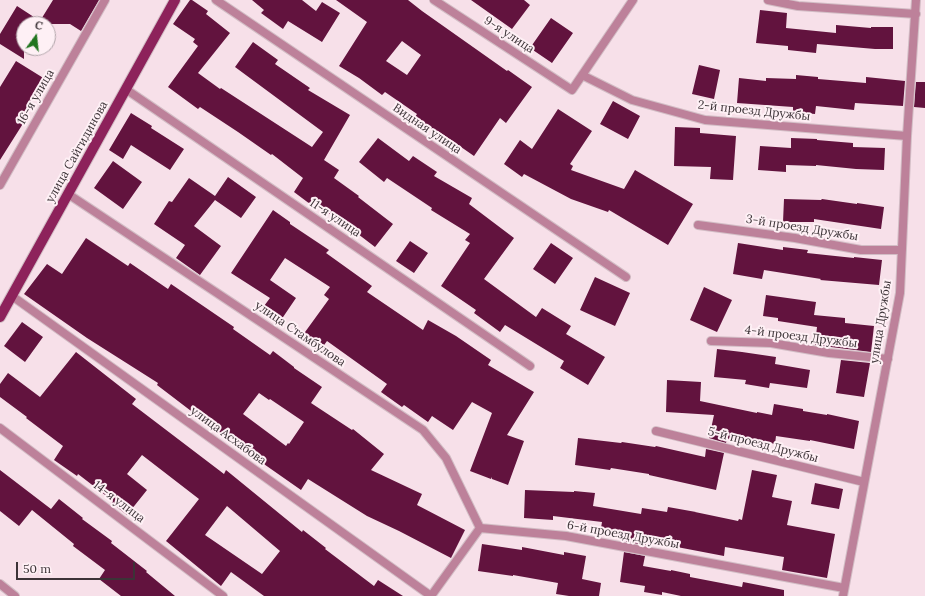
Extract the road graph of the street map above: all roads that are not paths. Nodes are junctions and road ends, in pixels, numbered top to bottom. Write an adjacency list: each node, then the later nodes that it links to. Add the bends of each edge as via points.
1 (105, 0): 12 (street, 16-я улица)
2 (175, 0): 10 (main road, улица Сайгидинова)
3 (216, 0): 16 (street, Видная улица)
4 (434, 0): 9 (street, 9-я улица, via 572,90)
5 (633, 0): 9 (street)
6 (768, 0): 8 (street, via 798,6)
7 (916, 0): 8 (street, улица Дружбы)
8 (916, 14): 11 (street, улица Дружбы)
9 (582, 75): 11 (street, 2-й проезд Дружбы, via 632,100 705,120)
10 (127, 90): 13 (main road, улица Сайгидинова); 21 (street, 11-я улица)
11 (907, 136): 15 (street, улица Дружбы)
12 (0, 185)
13 (68, 194): 17 (main road, улица Сайгидинова); 25 (street, улица Стамбулова, via 423,430 446,458)
14 (698, 225): 15 (street, 3-й проезд Дружбы, via 861,250)
15 (902, 250): 20 (street, улица Дружбы, via 900,293)
16 (626, 277)
17 (12, 296): 18 (main road, улица Сайгидинова); 30 (street, улица Асхабова)
18 (0, 317)
19 (711, 341): 20 (street, 4-й проезд Дружбы, via 772,343 829,353)
20 (888, 359): 24 (street, улица Дружбы)
21 (530, 366)
22 (0, 428): 29 (street, 14-я улица)
23 (656, 431): 24 (street, 5-й проезд Дружбы)
24 (864, 482): 27 (street, улица Дружбы)
25 (480, 528): 27 (street, 6-й проезд Дружбы, via 566,536); 30 (street)
26 (0, 584): 28 (street)
27 (843, 592)
28 (15, 596)
29 (223, 596)
30 (431, 596)

